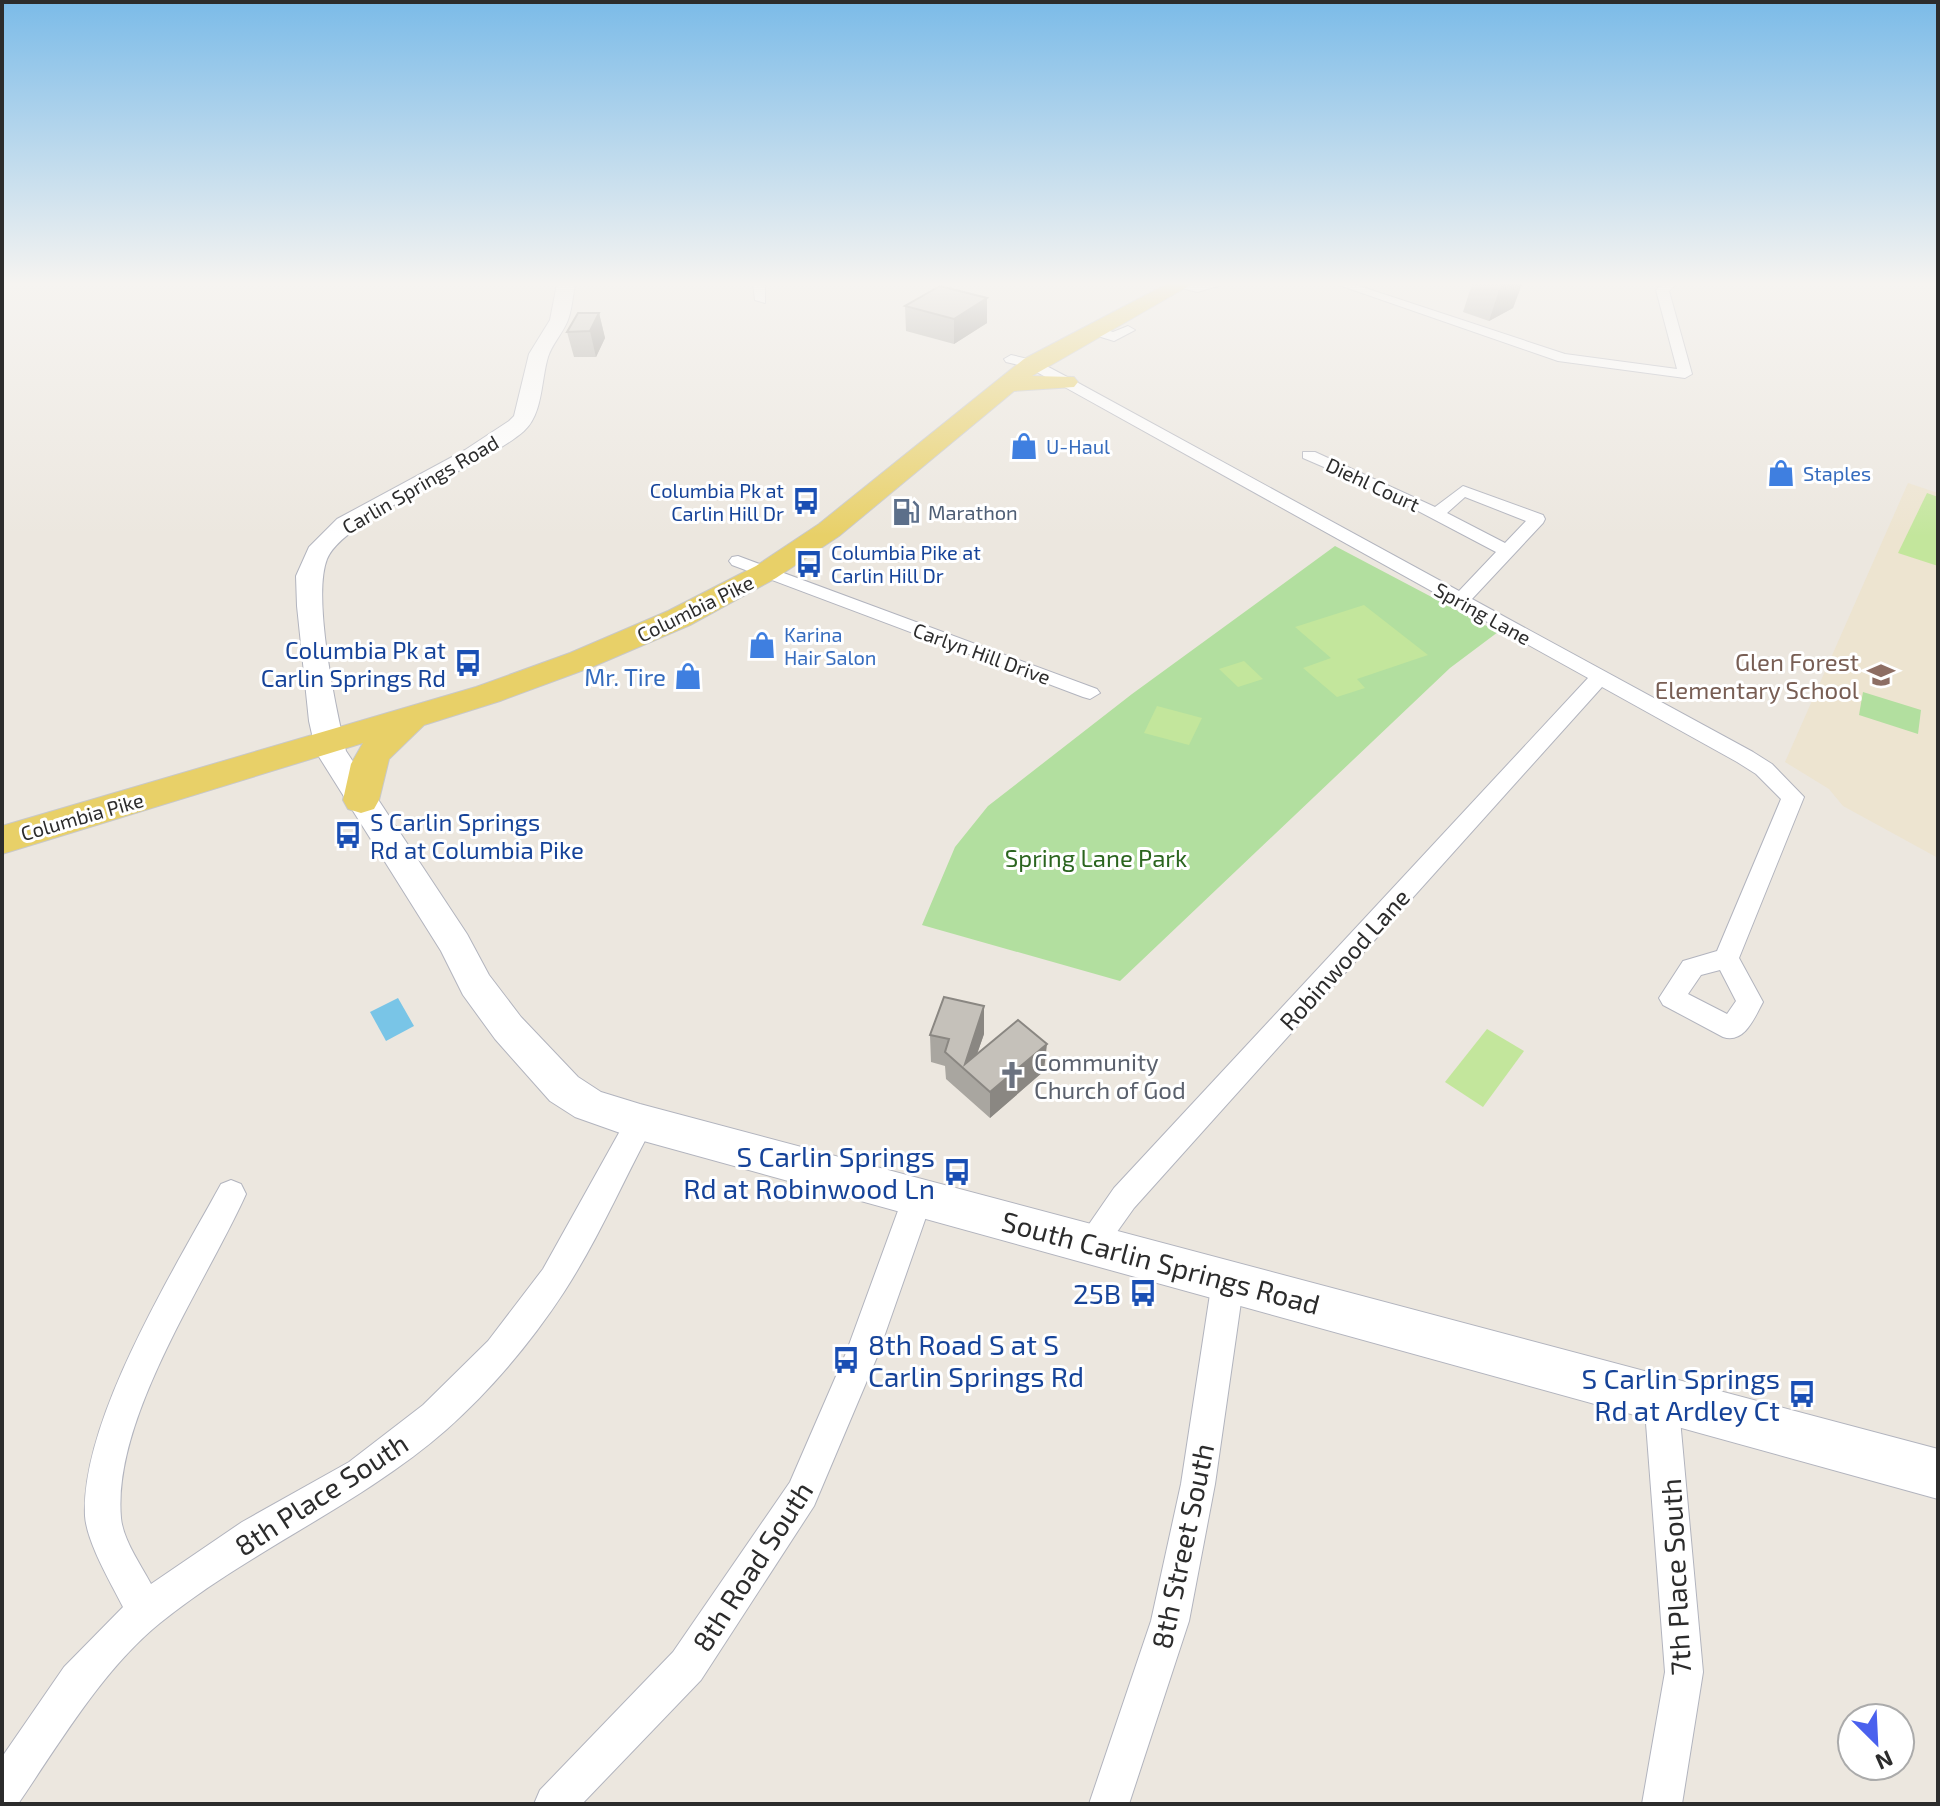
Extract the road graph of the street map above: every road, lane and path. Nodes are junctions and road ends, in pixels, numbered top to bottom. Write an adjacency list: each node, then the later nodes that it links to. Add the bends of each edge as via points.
1 (536, 368): 17 (main road, Carlin Springs Road, via 517,426 345,524 321,547 309,576 309,597)
2 (1013, 368): 12 (main road, Columbia Pike, via 826,504)
3 (1018, 368): 8 (main road, Columbia Pike)
4 (1036, 368): 7 (street, Spring Lane)
5 (1641, 368): 6 (street, via 1685,374)
6 (1683, 368)
7 (1066, 382): 8 (main road); 13 (street, Spring Lane)
8 (1007, 384): 12 (main road, Columbia Pike, via 849,515)
9 (1309, 455): 10 (street, Diehl Court)
10 (1437, 513): 11 (street, Diehl Court); 11 (street, Diehl Court, via 1463,491 1537,519)
11 (1506, 550): 13 (street, Diehl Court)
12 (752, 567): 15 (street, Carlyn Hill Drive); 16 (main road, Columbia Pike, via 693,611 612,648); 17 (main road, Columbia Pike)
13 (1460, 601): 14 (street, Spring Lane)
14 (1600, 677): 22 (street, Spring Lane, via 1764,769 1793,797); 26 (street, Robinwood Lane, via 1124,1198)
15 (1090, 693)
16 (418, 716): 17 (main road, Columbia Pike); 18 (main road, via 371,756)
17 (325, 732): 18 (main road, Carlin Springs Road); 19 (main road, Columbia Pike); 20 (main road, Columbia Pike)
18 (361, 800): 21 (main road, Carlin Springs Road)
19 (18, 810)
20 (2, 840)
21 (455, 944): 23 (main road, South Carlin Springs Road, via 476,985 508,1028 564,1089 589,1105)
22 (1726, 958)
23 (640, 1122): 25 (main road, South Carlin Springs Road); 30 (street, 8th Place South, via 554,1280 499,1352 435,1417 361,1474 255,1535)
24 (231, 1194): 30 (street, via 151,1349 114,1435 102,1519)
25 (918, 1197): 26 (main road, South Carlin Springs Road); 32 (street, 8th Road South, via 861,1357 802,1494 687,1666)
26 (1091, 1243): 27 (main road, South Carlin Springs Road)
27 (1228, 1281): 28 (main road, South Carlin Springs Road); 33 (street, 8th Street South, via 1198,1484 1170,1621)
28 (1661, 1397): 29 (main road, South Carlin Springs Road); 34 (street, 7th Place South, via 1684,1672)
29 (1938, 1474)
30 (145, 1611): 31 (street, 8th Place South, via 78,1681)
31 (2, 1792)
32 (554, 1804)
33 (1109, 1804)
34 (1662, 1804)

